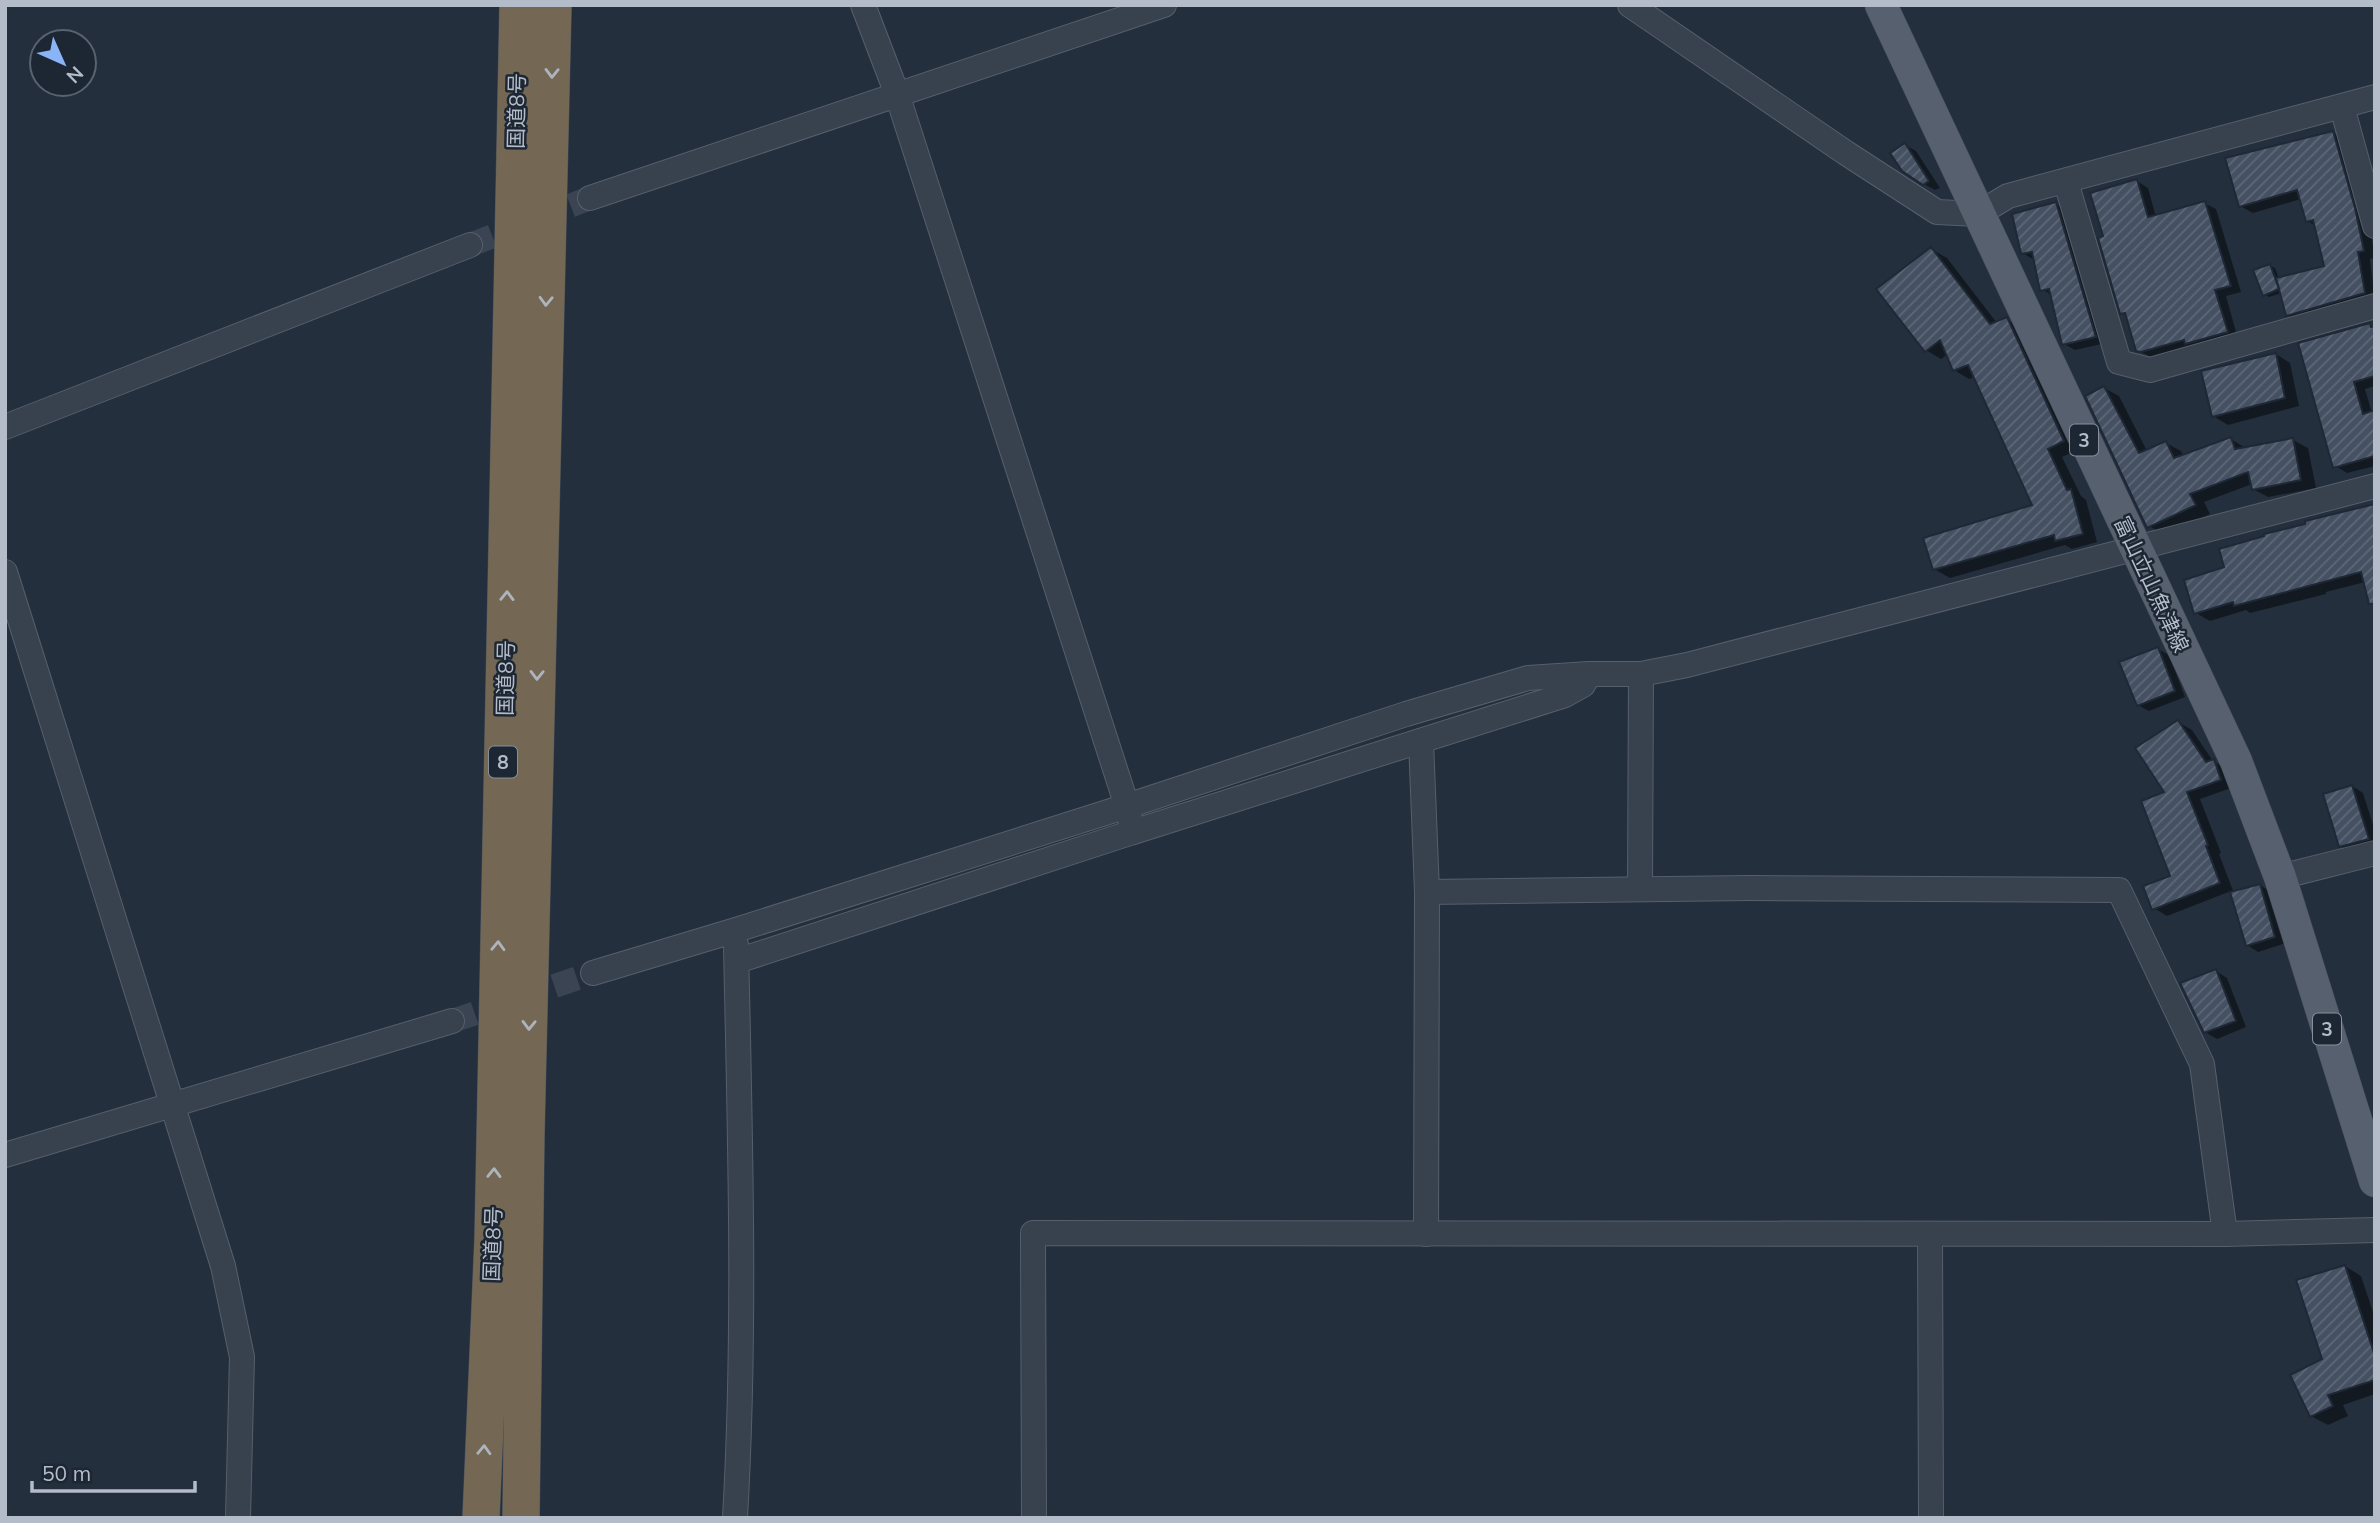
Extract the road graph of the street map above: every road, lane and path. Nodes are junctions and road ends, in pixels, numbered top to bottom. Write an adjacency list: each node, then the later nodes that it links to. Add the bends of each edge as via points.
1 (518, 5): 41 (highway, 国道8号 / 8, one-way to 1, via 493,1225)
2 (553, 5): 42 (highway, 国道8号 / 8, one-way to 42)
3 (863, 5): 7 (street)
4 (1164, 5): 7 (street)
5 (1630, 5): 12 (street, via 1937,212)
6 (1881, 5): 12 (main road, 富山立山魚津線 / 3)
7 (897, 94): 11 (street); 23 (street)
8 (2375, 97): 9 (street)
9 (2342, 107): 10 (street); 13 (street)
10 (2066, 181): 12 (street, via 2008,196); 15 (street, via 2119,362 2150,370)
11 (590, 198)
12 (1978, 214): 18 (main road, 富山立山魚津線 / 3)
13 (2375, 226)
14 (470, 245): 16 (street)
15 (2375, 306)
16 (5, 428)
17 (2375, 486): 18 (street)
18 (2135, 549): 21 (street); 26 (main road, 富山立山魚津線 / 3, via 2236,761)
19 (5, 572): 33 (street)
20 (1589, 674): 21 (street); 22 (street, via 1583,685 1565,695); 23 (street, via 1528,678 1406,713)
21 (1641, 674): 27 (street)
22 (1421, 741): 24 (street); 28 (street)
23 (1127, 806): 24 (street); 29 (street)
24 (1133, 832): 30 (street)
25 (2375, 853): 26 (street)
26 (2280, 877): 35 (main road, 富山立山魚津線 / 3)
27 (1640, 889): 28 (street); 39 (street, via 2119,890 2202,1064)
28 (1427, 892): 37 (street)
29 (736, 930): 30 (street); 31 (street)
30 (737, 961): 43 (street, via 741,1125)
31 (593, 973)
32 (452, 1021): 33 (street)
33 (173, 1105): 34 (street); 40 (street, via 223,1266 242,1357)
34 (5, 1155)
35 (2375, 1181)
36 (2375, 1230): 39 (street)
37 (1426, 1234): 38 (street); 44 (street, via 1033,1234)
38 (1930, 1234): 39 (street); 45 (street)
39 (2225, 1234)
40 (238, 1518)
41 (481, 1518)
42 (520, 1518)
43 (735, 1518)
44 (1034, 1518)
45 (1931, 1518)

